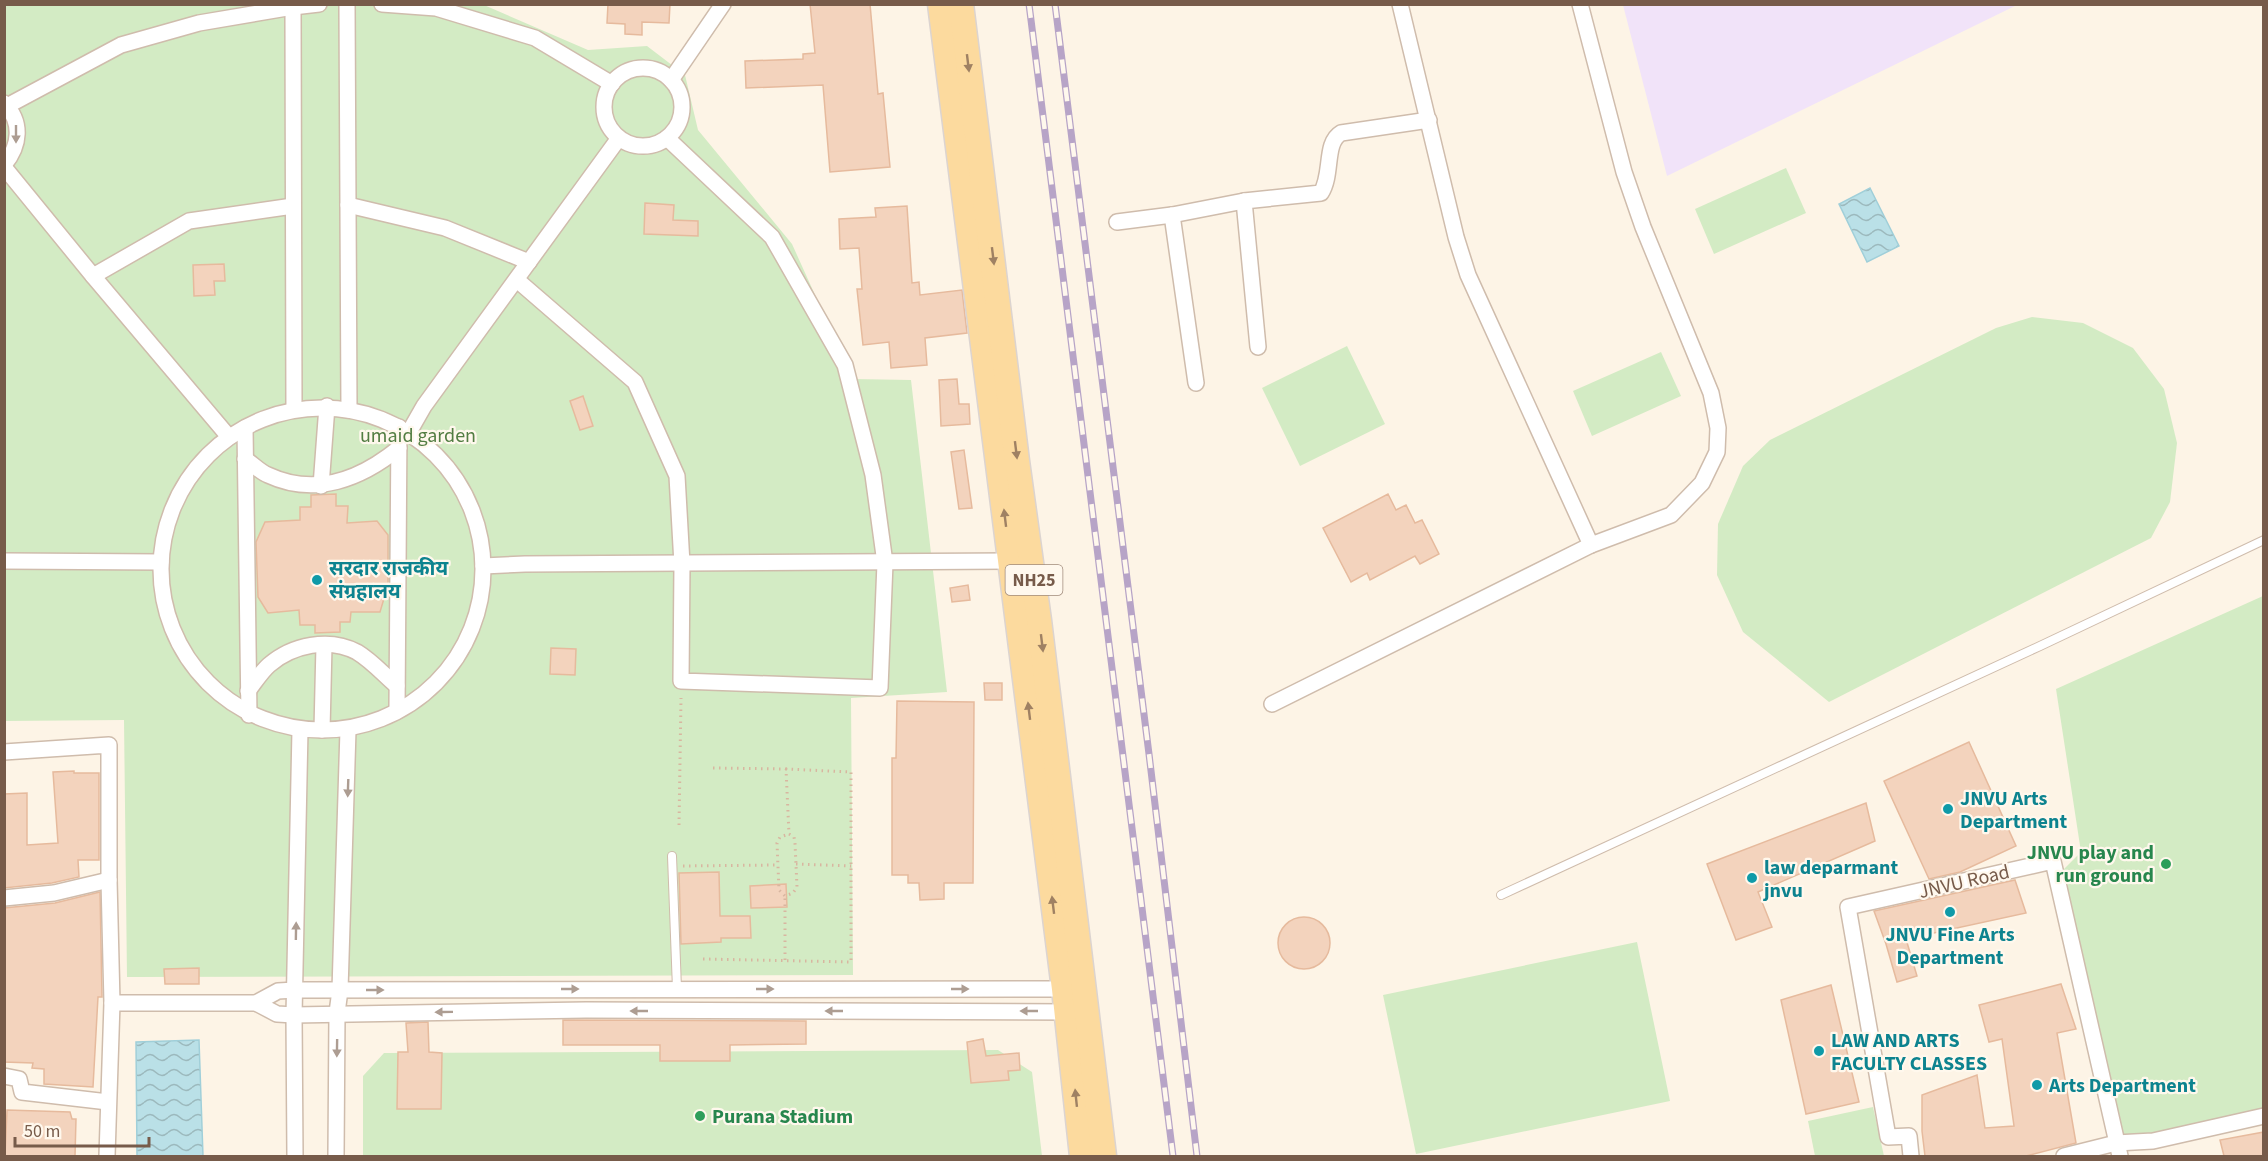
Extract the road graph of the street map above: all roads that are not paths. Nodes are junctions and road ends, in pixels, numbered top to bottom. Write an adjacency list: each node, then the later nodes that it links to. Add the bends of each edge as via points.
1 (319, 4): 9 (street)
2 (347, 4): 18 (street)
3 (382, 4): 11 (street, via 436,8 535,38)
4 (723, 4): 10 (street)
5 (940, 4): 39 (main road, NH25, one-way to 5)
6 (961, 4): 61 (main road, NH25, one-way to 61)
7 (1400, 4): 13 (street)
8 (1580, 4): 37 (street, via 1624,172 1711,393 1718,428 1717,452 1702,483 1671,515)
9 (293, 7): 12 (street, via 199,23 121,45); 19 (street)
10 (671, 80): 11 (street, via 642,68 622,74); 15 (street, via 681,97 681,114 677,127)
11 (612, 84): 14 (street, via 605,100 605,114)
12 (6, 105): 16 (street, one-way to 16, via 18,130 12,156)
13 (1429, 120): 17 (street, via 1336,136 1331,146 1328,183 1321,193); 37 (street, via 1468,275)
14 (619, 138): 15 (street, via 642,146); 22 (street)
15 (667, 138): 41 (street, via 772,237 845,365 873,475)
16 (4, 166): 23 (street)
17 (1244, 201): 20 (street); 25 (street)
18 (348, 205): 22 (street, via 445,228); 29 (street)
19 (293, 206): 23 (street, via 189,221); 28 (street)
20 (1172, 215): 21 (street); 26 (street)
21 (1116, 222)
22 (530, 262): 24 (street)
23 (93, 276): 32 (street)
24 (517, 280): 31 (street); 42 (street, via 635,382 677,476)
25 (1258, 347)
26 (1196, 383)
27 (327, 406): 28 (street); 29 (street); 35 (street)
28 (294, 409): 30 (street, via 266,416)
29 (349, 410): 31 (street, via 369,413)
30 (245, 428): 32 (street); 34 (street)
31 (403, 430): 33 (street); 43 (street, via 438,455 461,485 474,513)
32 (229, 437): 40 (street, via 199,463 169,517)
33 (399, 448): 35 (street, via 367,469); 45 (street)
34 (245, 459): 35 (street, via 267,475); 46 (street)
35 (321, 486)
36 (2264, 540): 56 (lane)
37 (1591, 545): 47 (street)
38 (4, 561): 40 (street)
39 (1010, 561): 41 (street); 61 (main road, NH25, one-way to 39)
40 (161, 562): 49 (street, via 162,592 170,625 184,654 204,680)
41 (885, 563): 42 (street); 42 (street, via 880,688 681,681)
42 (682, 564): 43 (street)
43 (483, 566): 48 (street, via 477,617 458,658 430,691)
44 (324, 645): 45 (street, via 356,652); 46 (street, via 308,645 280,657); 51 (street)
45 (397, 686): 48 (street)
46 (248, 691): 49 (street)
47 (1272, 704)
48 (397, 711): 52 (street)
49 (249, 714): 50 (street)
50 (300, 729): 51 (street); 59 (street, one-way to 50)
51 (322, 730): 52 (street)
52 (348, 730): 60 (street, one-way to 60)
53 (4, 752): 55 (street, via 109,745)
54 (672, 856): 58 (lane)
55 (109, 880): 57 (street, via 54,893); 62 (street)
56 (1501, 895)
57 (4, 898)
58 (677, 989): 60 (street, one-way to 58); 61 (street, one-way to 61)
59 (295, 990): 60 (street); 63 (street, via 278,991); 65 (street)
60 (340, 990): 64 (street)
61 (1076, 1000): 64 (street, one-way to 64); 73 (main road, NH25, one-way to 61); 74 (main road, NH25)
62 (112, 1003): 63 (street); 67 (street)
63 (256, 1003): 65 (street, via 277,1014)
64 (337, 1013): 65 (street); 72 (street, one-way to 72)
65 (294, 1015): 71 (street)
66 (4, 1076): 67 (street, via 19,1079 22,1092)
67 (108, 1102): 70 (street)
68 (2264, 1116): 69 (street)
69 (2118, 1150): 75 (street, JNVU Road, via 2053,861 1848,907 1888,1137 1909,1136); 76 (street)
70 (107, 1156)
71 (295, 1156)
72 (336, 1156)
73 (1082, 1156)
74 (1104, 1156)
75 (1911, 1156)
76 (2064, 1156)

